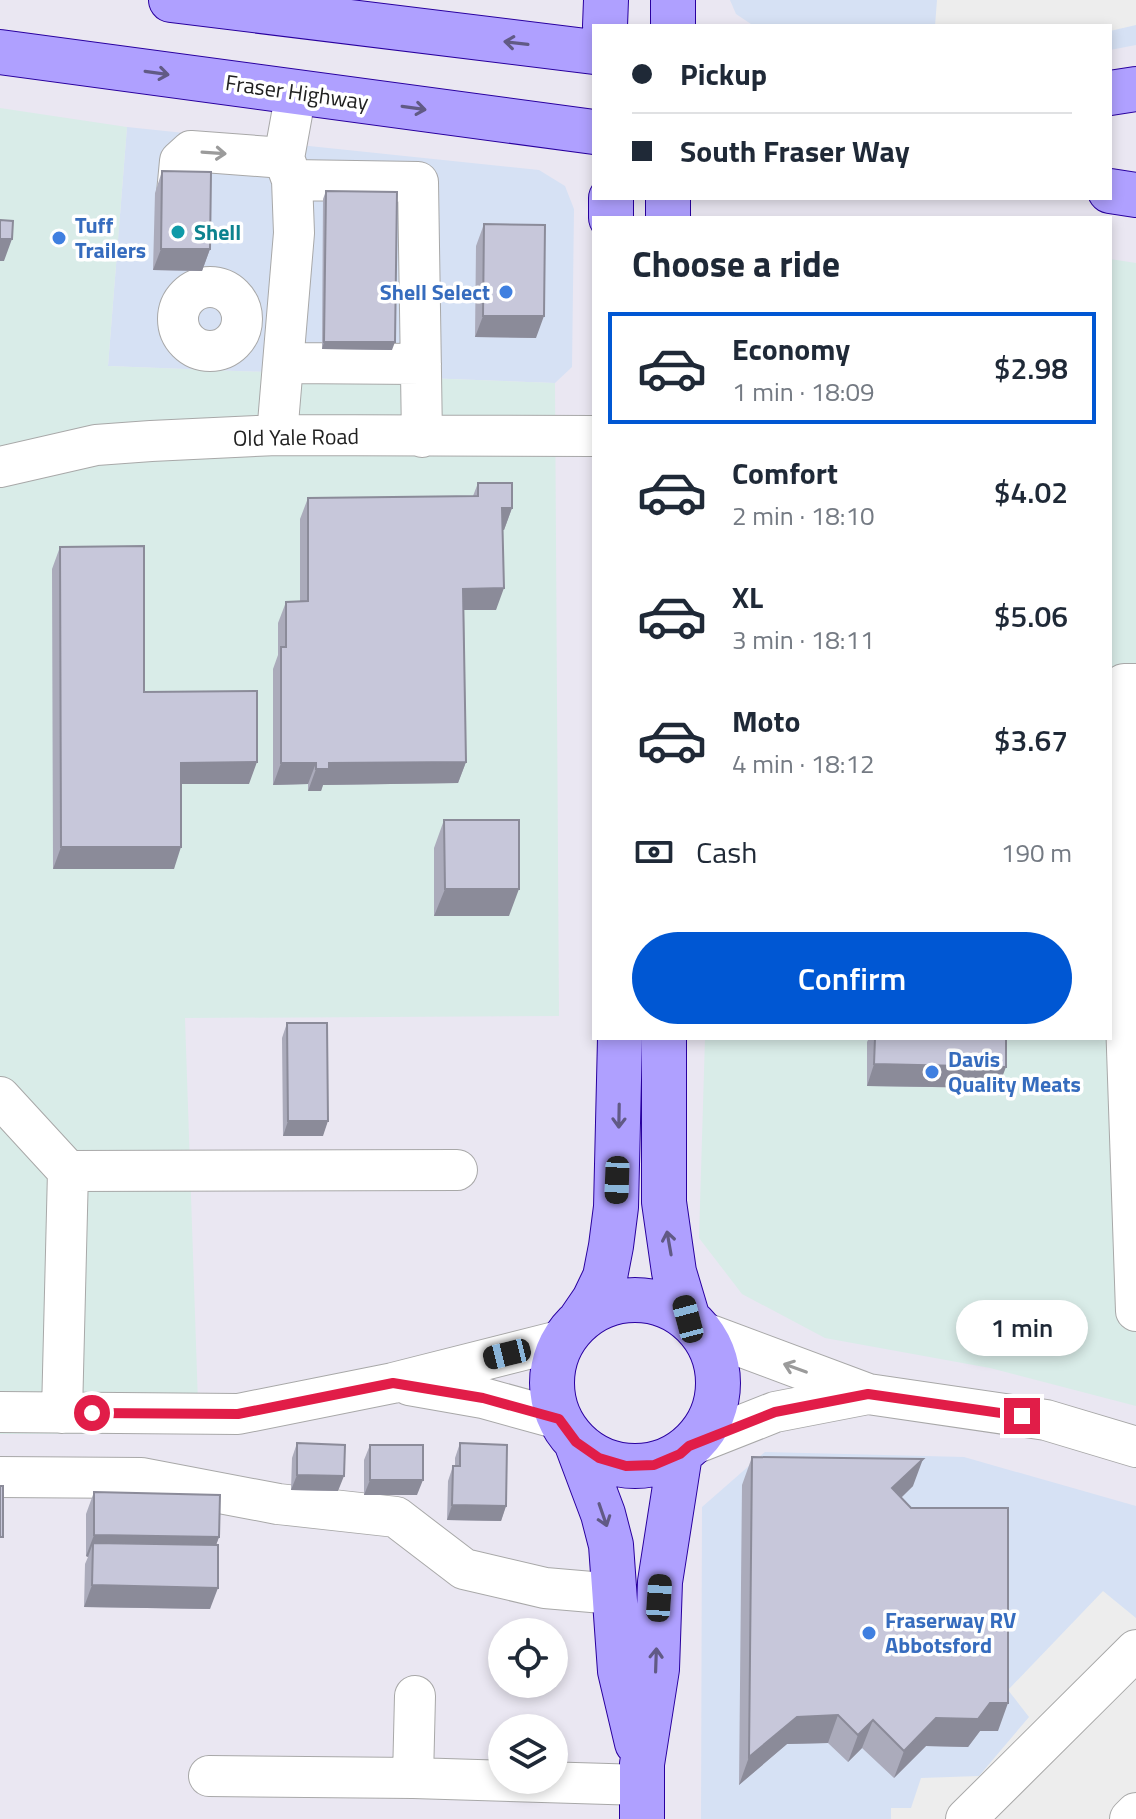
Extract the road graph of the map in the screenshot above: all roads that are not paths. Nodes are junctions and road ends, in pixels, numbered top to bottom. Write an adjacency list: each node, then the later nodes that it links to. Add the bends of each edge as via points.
1 (171, 0): 7 (main road, one-way to 1)
2 (606, 0): 4 (main road)
3 (673, 0): 5 (main road)
4 (605, 24)
5 (673, 24)
6 (0, 52): 9 (main road, Fraser Highway, one-way to 9)
7 (592, 52)
8 (1136, 89): 10 (main road)
9 (296, 92): 11 (main road, Fraser Highway, one-way to 11); 12 (street)
10 (1112, 93)
11 (592, 132)
12 (288, 169): 14 (street, one-way to 12, via 180,161 191,151); 17 (street, via 309,234); 18 (street, via 418,182 406,234 406,307)
13 (1112, 191): 15 (main road)
14 (177, 193)
15 (1136, 195)
16 (183, 285): 17 (street, via 192,291 222,289 231,295 241,312 233,341)
17 (296, 328): 18 (street); 19 (street)
18 (421, 364): 21 (street)
19 (277, 435): 21 (street, Old Yale Road); 22 (street, Old Yale Road, via 96,445)
20 (592, 436): 21 (street, Old Yale Road)
21 (422, 437)
22 (0, 467)
23 (1136, 684): 29 (street, via 1124,684 1125,991)
24 (620, 1040): 31 (main road, one-way to 31, via 611,1246 605,1277)
25 (664, 1040): 30 (main road, one-way to 25, via 674,1272 664,1202)
26 (0, 1097): 28 (street)
27 (457, 1170): 28 (street)
28 (68, 1171): 35 (street)
29 (1136, 1308)
30 (695, 1325): 31 (main road, via 657,1302 630,1299 604,1305); 33 (street, one-way to 30); 38 (main road, via 715,1355 720,1383 715,1411)
31 (572, 1330): 32 (street); 36 (main road, via 553,1365 552,1379)
32 (393, 1383): 35 (street, via 238,1414); 36 (street, via 483,1398)
33 (868, 1394): 37 (street); 38 (street, via 775,1412)
34 (0, 1412): 35 (street)
35 (62, 1413)
36 (568, 1431): 38 (main road, via 599,1458 626,1466 654,1465); 40 (main road, one-way to 40, via 608,1532)
37 (1135, 1435)
38 (685, 1450): 45 (main road, one-way to 38, via 665,1543)
39 (0, 1477): 40 (street, via 141,1478 278,1504 396,1517 464,1569 545,1588)
40 (615, 1594): 45 (main road, via 620,1671)
41 (1136, 1650): 47 (street)
42 (415, 1696): 44 (street)
43 (209, 1776): 44 (street)
44 (413, 1778): 45 (street)
45 (642, 1789)
46 (1136, 1813): 48 (street)
47 (966, 1819)
48 (1130, 1819)

